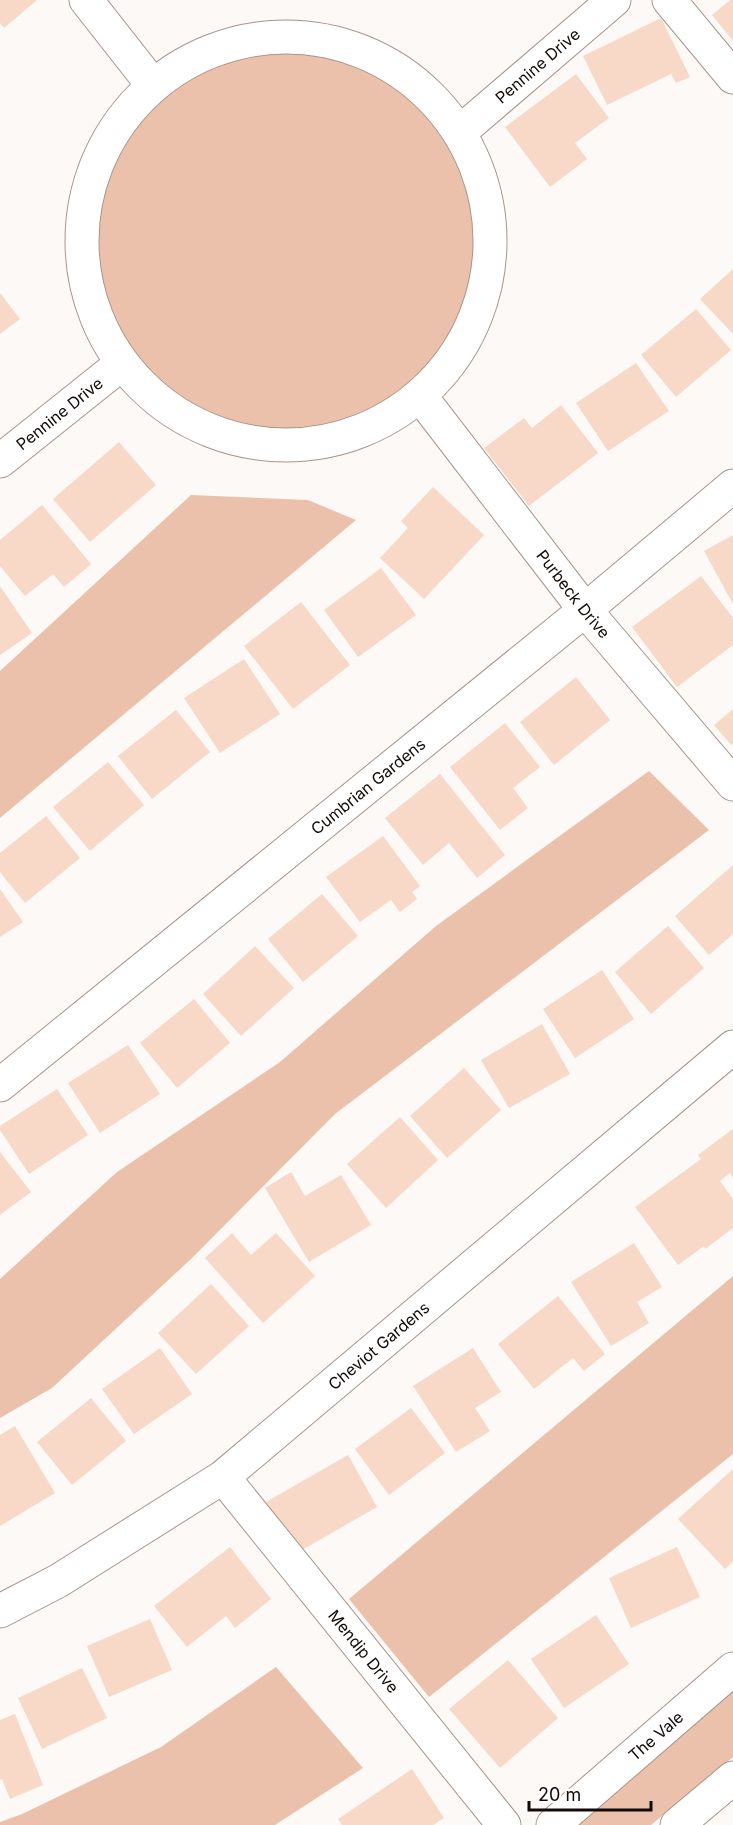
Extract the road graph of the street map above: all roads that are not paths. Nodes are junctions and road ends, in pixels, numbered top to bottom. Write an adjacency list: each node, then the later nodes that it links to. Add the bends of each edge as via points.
1 (86, 0): 5 (street)
2 (614, 0): 6 (street, Pennine Drive)
3 (669, 0): 4 (street)
4 (733, 77)
5 (153, 84): 6 (street, via 212,50 288,35 371,54 418,84); 7 (street, via 96,160 80,225 88,298)
6 (460, 132): 8 (street, via 486,193 489,277 465,344)
7 (120, 365): 8 (street, via 189,423 258,445 319,444 387,421); 9 (street, Pennine Drive)
8 (421, 397): 11 (street, Purbeck Drive)
9 (0, 461)
10 (733, 486): 11 (street, Cumbrian Gardens)
11 (585, 610): 12 (street, Purbeck Drive); 14 (street, Cumbrian Gardens)
12 (733, 784)
13 (733, 1047): 15 (street, Cheviot Gardens)
14 (0, 1084)
15 (223, 1477): 16 (street, Cheviot Gardens, via 58,1581); 19 (street, Mendip Drive)
16 (0, 1611)
17 (733, 1669): 20 (street, The Vale)
18 (730, 1786): 21 (street)
19 (504, 1825)
20 (553, 1825)
21 (677, 1825)

